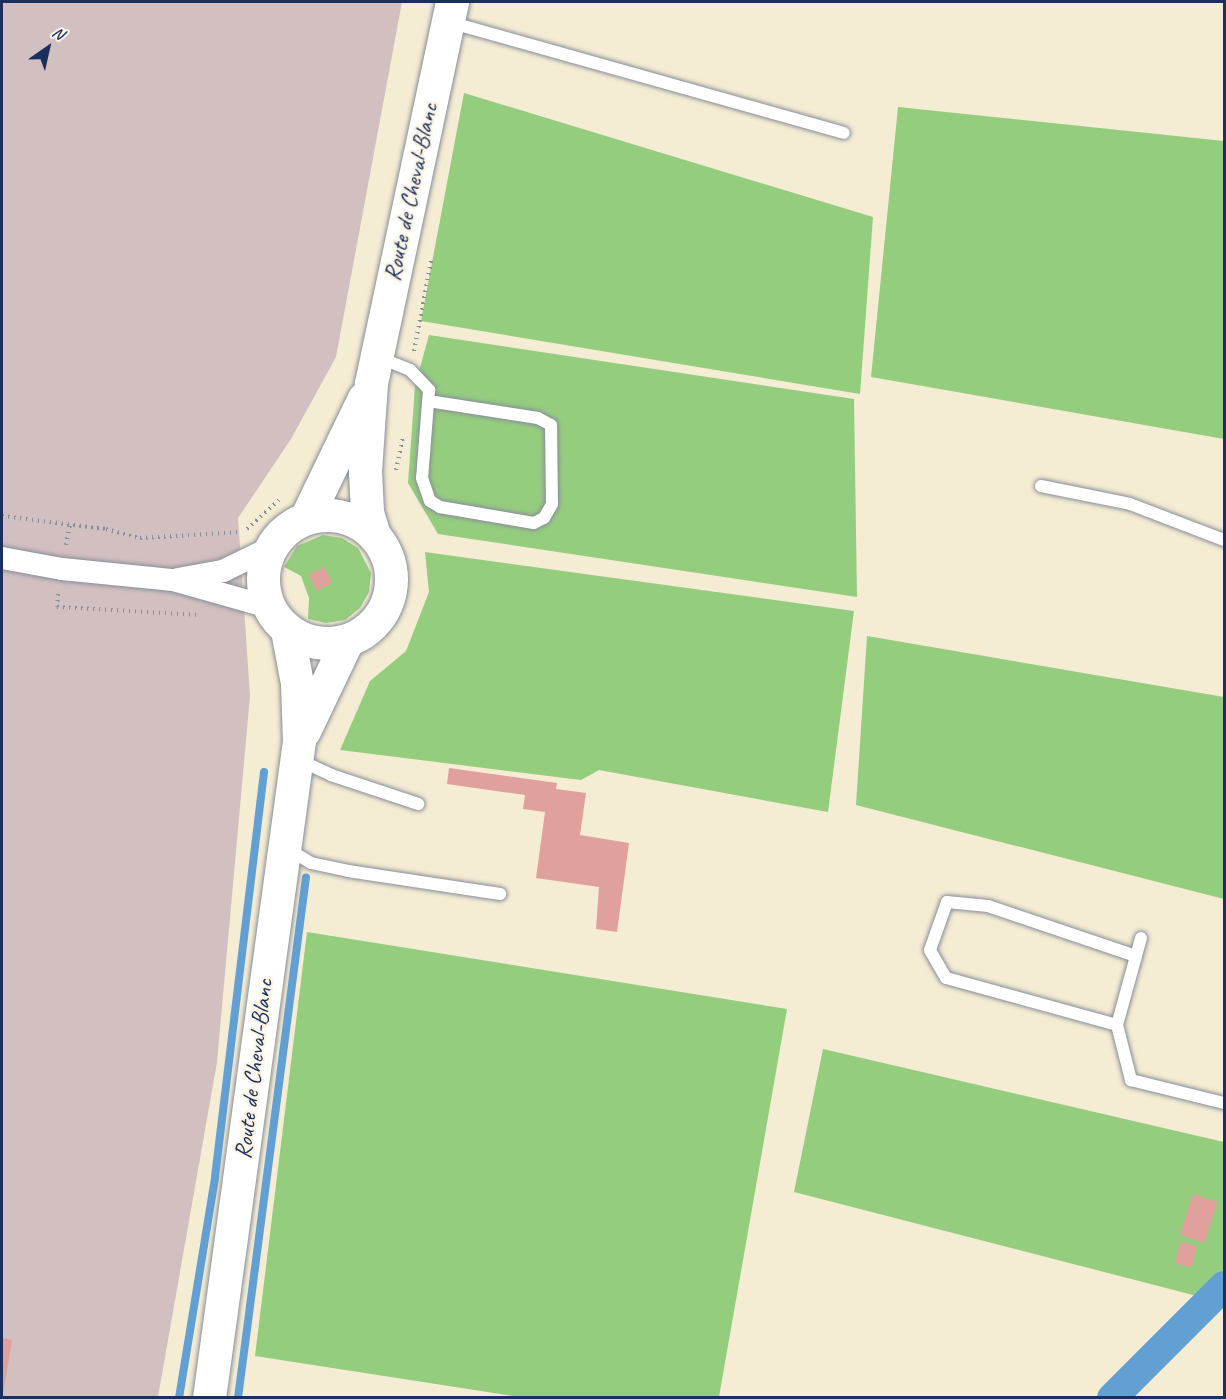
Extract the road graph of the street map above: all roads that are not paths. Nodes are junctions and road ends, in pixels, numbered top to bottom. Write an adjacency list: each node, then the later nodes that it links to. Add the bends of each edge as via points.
1 (450, 12): 2 (lane); 3 (main road, Route de Cheval-Blanc)
2 (844, 133)
3 (374, 370): 4 (lane, via 410,370 429,390); 6 (main road, Route de Cheval-Blanc); 7 (main road, Route de Cheval-Blanc, via 365,471 367,512)
4 (428, 401): 4 (lane, via 422,478 429,501 440,507 534,523 544,518 552,504 551,425 537,418)
5 (1041, 486): 8 (lane, via 1131,504)
6 (306, 518): 7 (main road, via 343,516); 9 (main road, via 292,525)
7 (374, 535): 13 (main road, via 390,563 390,596 374,624)
8 (1224, 540)
9 (270, 548): 11 (street, via 223,571); 12 (main road, via 262,577)
10 (2, 558): 11 (street, via 62,569)
11 (173, 580): 12 (street)
12 (278, 618): 13 (main road, via 316,643); 14 (main road, Route de Cheval-Blanc, via 297,683)
13 (347, 641): 14 (main road, Route de Cheval-Blanc)
14 (298, 750): 15 (lane, via 331,775); 16 (main road, Route de Cheval-Blanc)
15 (418, 804)
16 (282, 846): 17 (lane, via 311,863); 22 (main road, Route de Cheval-Blanc)
17 (500, 894)
18 (1141, 938): 19 (lane)
19 (1136, 956): 20 (lane); 20 (lane, via 988,906 947,902 930,950 946,978)
20 (1117, 1025): 21 (lane, via 1131,1080)
21 (1224, 1103)
22 (209, 1398)

